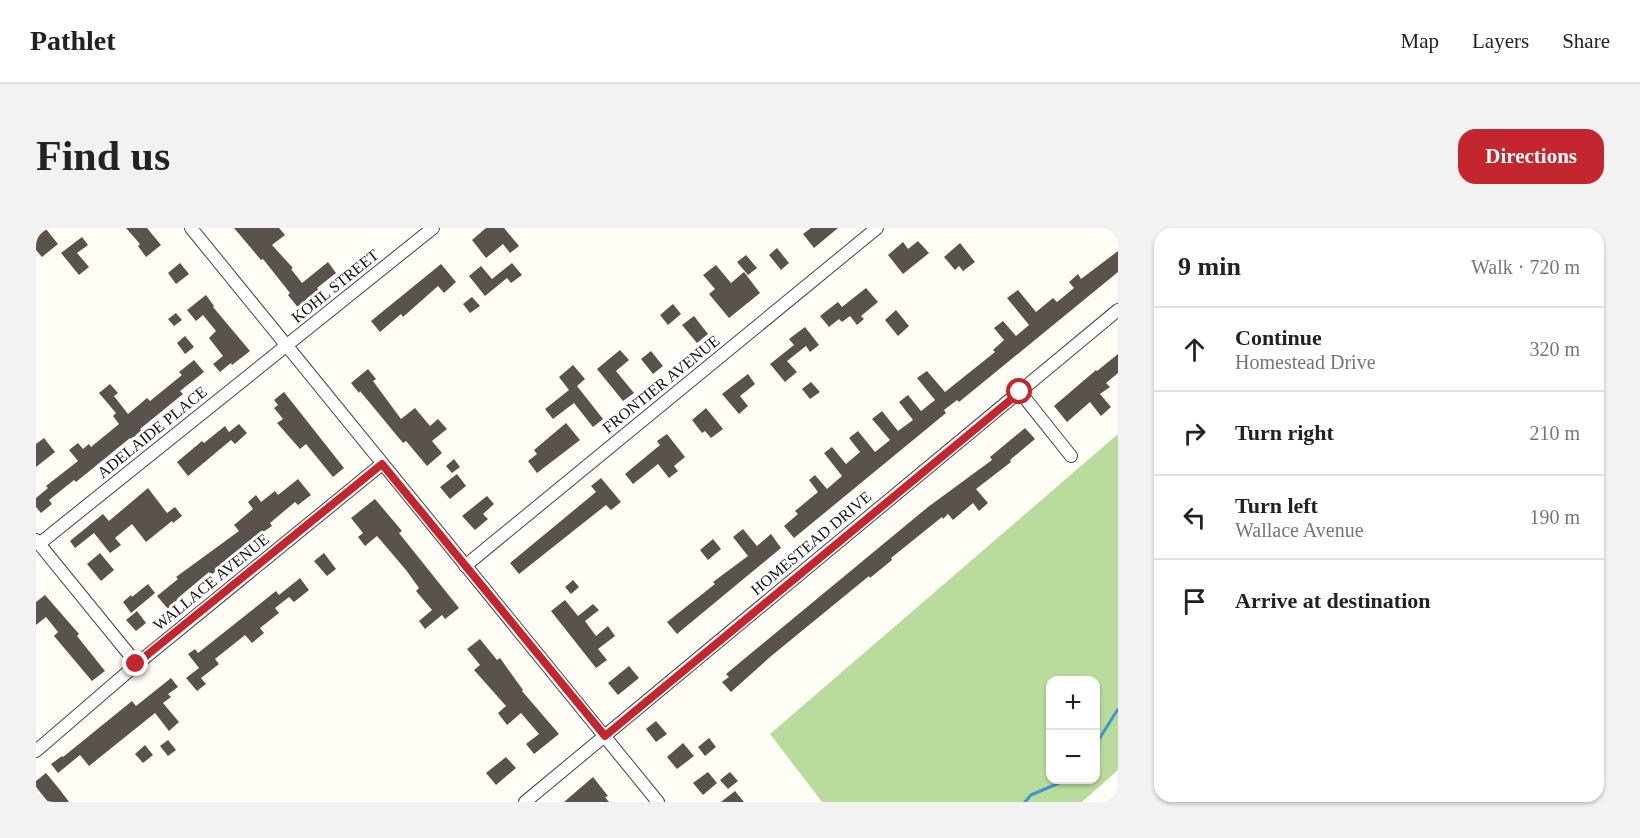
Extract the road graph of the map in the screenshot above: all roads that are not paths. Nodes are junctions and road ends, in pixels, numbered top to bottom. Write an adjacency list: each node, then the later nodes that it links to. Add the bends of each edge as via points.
1 (191, 228): 5 (street)
2 (433, 228): 5 (street, KOHL STREET)
3 (877, 228): 10 (street, FRONTIER AVENUE)
4 (1118, 310): 6 (street, HOMESTEAD DRIVE)
5 (286, 346): 8 (street); 9 (street, ADELAIDE PLACE)
6 (1020, 392): 7 (street); 12 (street, HOMESTEAD DRIVE)
7 (1071, 456)
8 (382, 464): 10 (street); 11 (street, WALLACE AVENUE)
9 (38, 542): 11 (street)
10 (465, 566): 12 (street)
11 (136, 664): 13 (street, WALLACE AVENUE)
12 (605, 736): 14 (street, HOMESTEAD DRIVE); 15 (street)
13 (36, 752)
14 (525, 802)
15 (658, 802)

